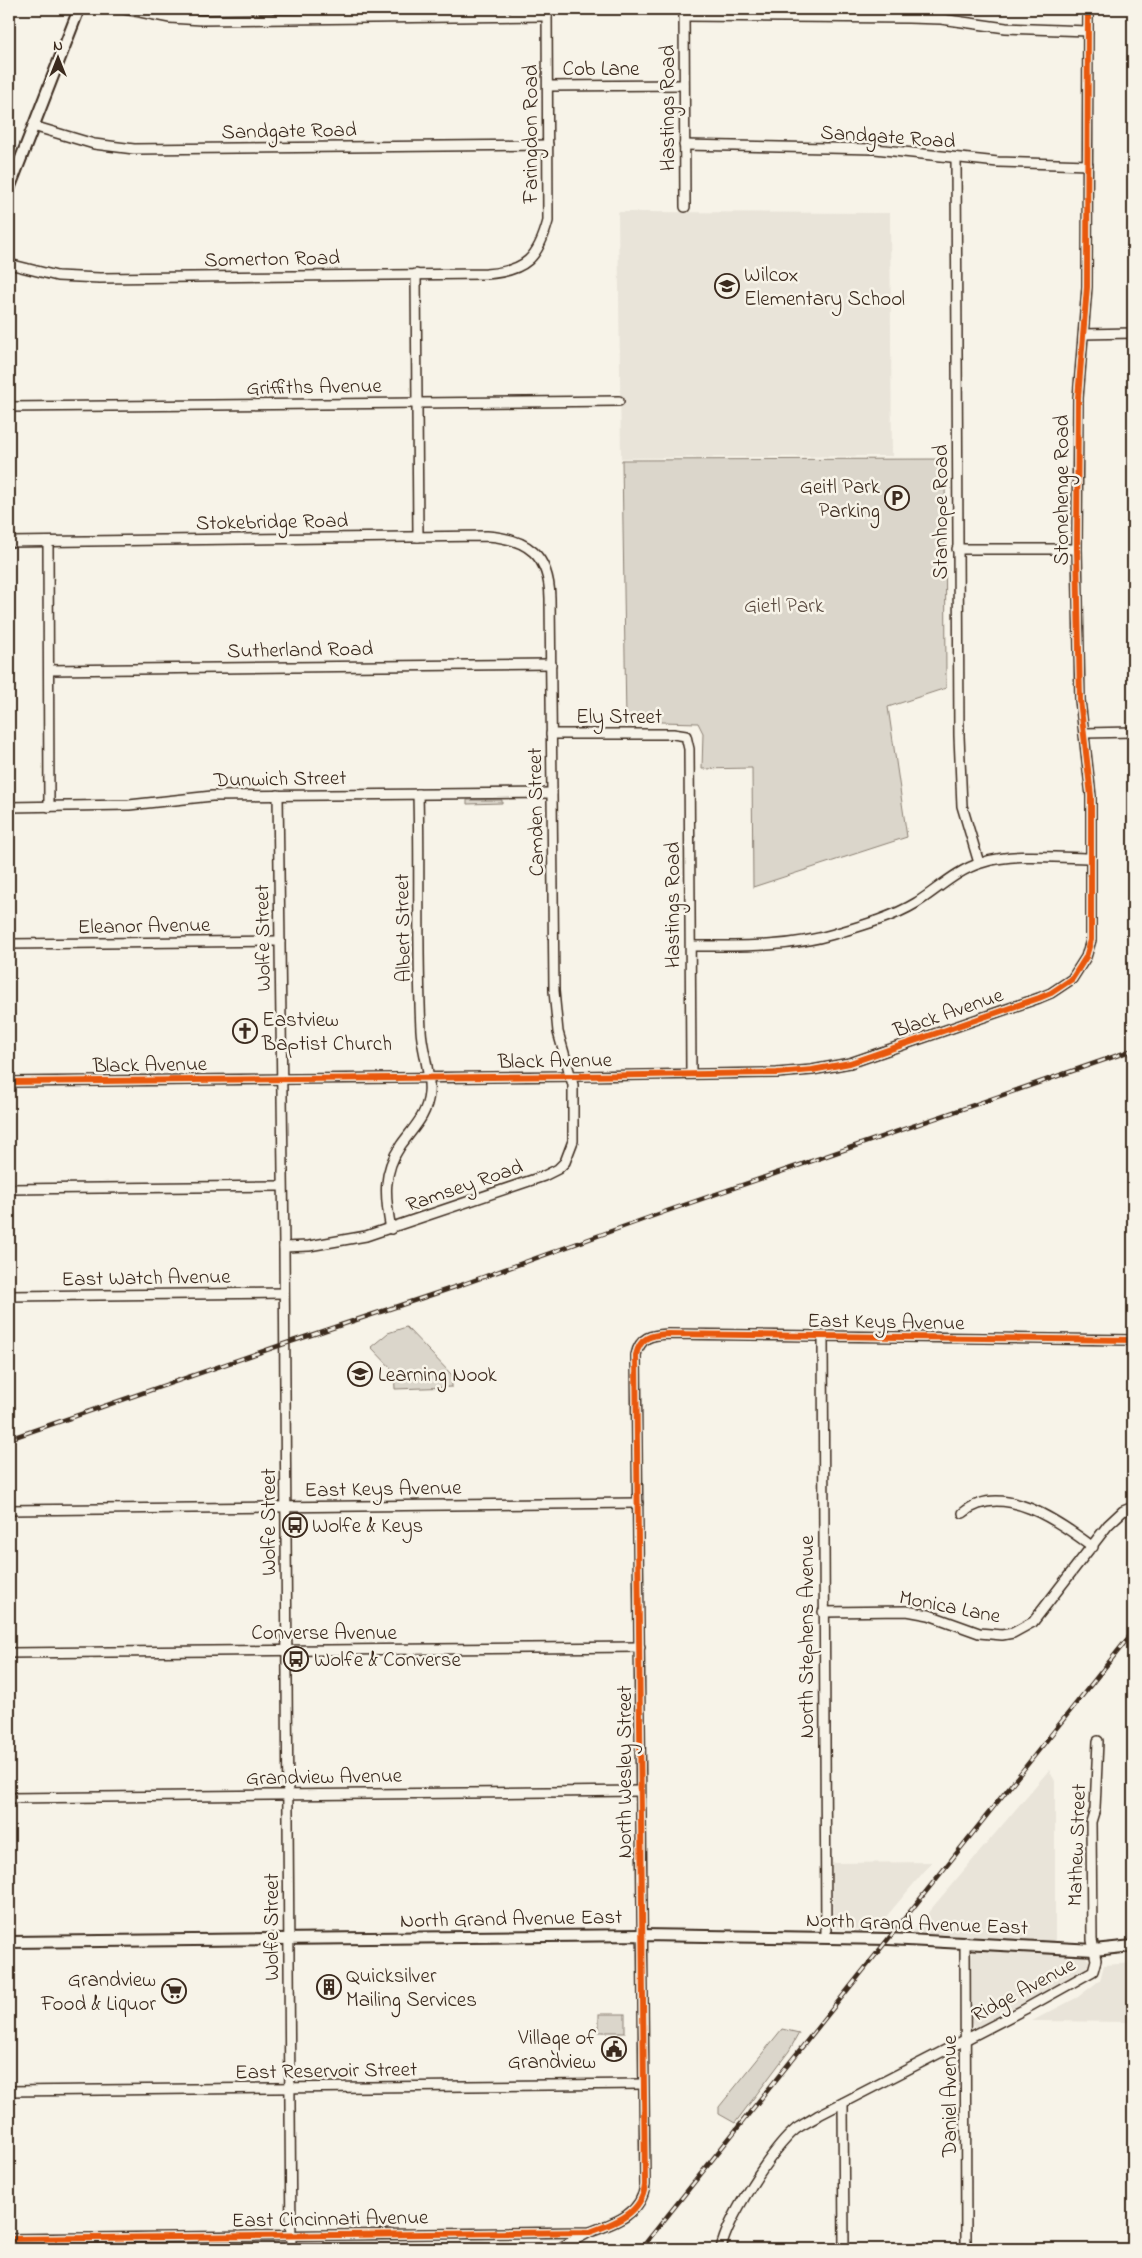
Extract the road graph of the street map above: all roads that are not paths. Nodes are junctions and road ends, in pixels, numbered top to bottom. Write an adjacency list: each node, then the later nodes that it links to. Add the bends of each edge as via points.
1 (79, 9): 9 (street)
2 (125, 9): 4 (street, via 170,18 202,20)
3 (1088, 9): 6 (street, Stonehenge Road)
4 (547, 12): 8 (street, Faringdon Road)
5 (684, 12): 6 (street, via 941,19 1006,28); 7 (street, Hastings Road)
6 (1088, 31): 13 (street, Stonehenge Road)
7 (684, 85): 8 (street, Cob Lane); 11 (street, Hastings Road)
8 (548, 86): 10 (street, Faringdon Road)
9 (33, 126): 10 (street, Sandgate Road, via 94,144 134,149); 14 (street)
10 (548, 145): 16 (street, Faringdon Road, via 548,221)
11 (684, 145): 12 (street, Sandgate Road, via 875,149); 15 (street, Hastings Road)
12 (956, 158): 13 (street, Sandgate Road); 28 (street, Stanhope Road)
13 (1088, 165): 20 (street, Stonehenge Road, via 1088,287)
14 (9, 189)
15 (685, 207)
16 (536, 259): 18 (street, Somerton Road, via 497,273)
17 (9, 264): 18 (street, Somerton Road, via 57,276 100,278)
18 (416, 274): 22 (street)
19 (1133, 333): 20 (street)
20 (1084, 334): 29 (street, Stonehenge Road, via 1078,398)
21 (619, 401): 22 (street, Griffiths Avenue)
22 (417, 403): 23 (street, Griffiths Avenue); 24 (street)
23 (9, 407)
24 (418, 537): 26 (street, Stokebridge Road); 27 (street, Stokebridge Road, via 499,537)
25 (9, 542): 26 (street, Stokebridge Road)
26 (48, 542): 31 (street)
27 (535, 547): 30 (street, Camden Street, via 550,582)
28 (957, 549): 29 (street); 42 (street, Stanhope Road, via 962,806)
29 (1077, 549): 32 (street, Stonehenge Road)
30 (551, 664): 31 (street, Sutherland Road); 34 (street, Camden Street)
31 (49, 670): 40 (street)
32 (1084, 732): 33 (street); 41 (street, Stonehenge Road, via 1091,796)
33 (1133, 732)
34 (551, 734): 35 (street, Ely Street); 36 (street, Camden Street)
35 (686, 736): 45 (street, Hastings Road, via 689,749)
36 (552, 792): 37 (street, Dunwich Street); 48 (street, Camden Street, via 555,1017)
37 (418, 794): 38 (street, Dunwich Street); 49 (street, Albert Street, via 421,1030)
38 (278, 796): 40 (street, Dunwich Street, via 212,796 129,805); 43 (street, Wolfe Street)
39 (9, 807): 40 (street, Dunwich Street)
40 (49, 807)
41 (1091, 858): 42 (street, via 1008,858); 46 (street, Stonehenge Road, via 1091,940)
42 (979, 863): 45 (street, via 914,904 834,934 785,943)
43 (280, 941): 44 (street, Eleanor Avenue); 50 (street, Wolfe Street)
44 (9, 944)
45 (690, 946): 47 (street, Hastings Road)
46 (1080, 968): 47 (street, Black Avenue, via 1072,979 1052,994 850,1063 803,1071)
47 (691, 1074): 48 (street, Black Avenue)
48 (571, 1076): 49 (street, Black Avenue); 54 (street, Ramsey Road, via 574,1087 573,1141 568,1157 558,1169)
49 (429, 1078): 50 (street, Black Avenue); 54 (street, Albert Street, via 429,1096 423,1117 402,1144 388,1171 385,1194)
50 (280, 1079): 51 (street, Black Avenue); 52 (street, Wolfe Street)
51 (9, 1082)
52 (282, 1186): 53 (street); 55 (street, Wolfe Street)
53 (9, 1189)
54 (391, 1229): 55 (street, Ramsey Road, via 336,1242)
55 (284, 1246): 56 (street, Wolfe Street)
56 (284, 1293): 57 (street, East Watch Avenue); 62 (street, Wolfe Street)
57 (9, 1296)
58 (823, 1337): 59 (street, East Keys Avenue); 60 (street, East Keys Avenue, via 668,1334 649,1336); 67 (street, North Stephens Avenue)
59 (1133, 1340)
60 (640, 1343): 61 (street, North Wesley Street, via 636,1355)
61 (638, 1503): 62 (street, East Keys Avenue); 68 (street, North Wesley Street)
62 (286, 1507): 64 (street, East Keys Avenue); 69 (street, Wolfe Street)
63 (1133, 1507): 66 (street, Monica Lane, via 1108,1525)
64 (9, 1510)
65 (963, 1513): 66 (street, via 972,1506 987,1503 1028,1507 1058,1521)
66 (1092, 1547): 67 (street, Monica Lane, via 1033,1622 1013,1633 979,1633 929,1615 907,1611)
67 (823, 1612): 76 (street, North Stephens Avenue)
68 (640, 1647): 69 (street, Converse Avenue); 72 (street, North Wesley Street)
69 (286, 1649): 70 (street, Converse Avenue); 73 (street, Wolfe Street)
70 (9, 1653)
71 (1098, 1741): 81 (street, Mathew Street, via 1095,1809 1091,1822)
72 (640, 1791): 73 (street, Grandview Avenue); 75 (street, North Wesley Street)
73 (288, 1794): 74 (street, Grandview Avenue); 77 (street, Wolfe Street)
74 (9, 1798)
75 (642, 1935): 76 (street, North Grand Avenue East); 77 (street, North Grand Avenue East); 83 (street, North Wesley Street)
76 (826, 1937): 79 (street, North Grand Avenue East)
77 (288, 1939): 78 (street, North Grand Avenue East); 84 (street, Wolfe Street)
78 (9, 1942)
79 (965, 1942): 81 (street, North Grand Avenue East); 82 (street, Daniel Avenue)
80 (1133, 1946): 81 (street, North Grand Avenue East)
81 (1094, 1950): 82 (street, Ridge Avenue, via 1096,1964 1090,1974)
82 (966, 2039): 86 (street, Ridge Avenue); 95 (street, Daniel Avenue)
83 (643, 2084): 84 (street, East Reservoir Street); 87 (street, North Wesley Street, via 645,2185)
84 (290, 2088): 85 (street, East Reservoir Street); 89 (street, Wolfe Street)
85 (9, 2091)
86 (844, 2103): 93 (street, via 804,2125 784,2142 728,2225); 94 (street)
87 (642, 2201): 88 (street, East Cincinnati Avenue, via 626,2215)
88 (590, 2232): 89 (street, East Cincinnati Avenue); 92 (street)
89 (291, 2234): 90 (street, East Cincinnati Avenue); 91 (street, Wolfe Street)
90 (9, 2239)
91 (291, 2249)
92 (558, 2249)
93 (721, 2249)
94 (844, 2249)
95 (966, 2249)

